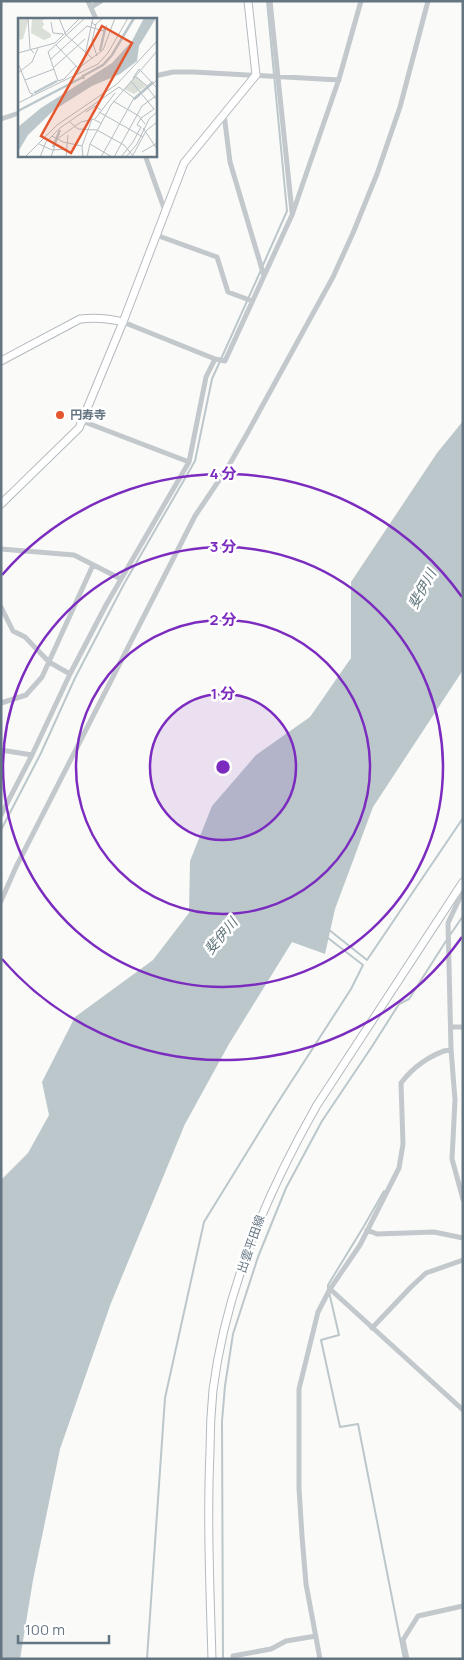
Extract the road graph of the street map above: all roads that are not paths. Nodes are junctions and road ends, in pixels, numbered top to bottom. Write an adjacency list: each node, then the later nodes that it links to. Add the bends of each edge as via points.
1 (101, 1): 6 (street)
2 (248, 1): 8 (main road)
3 (270, 1): 10 (street)
4 (361, 1): 11 (street)
5 (428, 1): 39 (street, via 389,140 333,277 248,432 195,516)
6 (90, 4): 7 (street)
7 (96, 18)
8 (256, 75): 9 (street, via 173,72); 10 (street); 13 (main road)
9 (156, 76)
10 (279, 76): 11 (street); 17 (street)
11 (338, 80): 17 (street)
12 (18, 113): 14 (street)
13 (224, 114): 16 (main road, via 184,163); 19 (street, via 230,162)
14 (1, 119)
15 (145, 156): 16 (street)
16 (165, 211): 18 (main road)
17 (292, 215): 19 (street)
18 (156, 235): 20 (street, via 217,257 228,292); 21 (main road)
19 (264, 276): 20 (street)
20 (252, 301): 22 (street, via 225,361)
21 (123, 322): 22 (street); 23 (main road, via 94,317 80,319); 24 (main road)
22 (215, 359): 25 (street, via 206,377)
23 (1, 361)
24 (82, 420): 25 (street); 26 (main road, via 79,428)
25 (189, 462): 29 (street)
26 (1, 504)
27 (1, 549): 28 (street, via 74,555)
28 (93, 564): 29 (street); 31 (street)
29 (121, 579): 32 (street)
30 (1, 607): 31 (street, via 13,631 25,638)
31 (48, 662): 32 (street); 33 (street, via 42,677 26,695)
32 (70, 674): 35 (street)
33 (1, 703)
34 (1, 750): 35 (street)
35 (32, 755): 36 (street)
36 (1, 815)
37 (463, 882): 53 (main road, 出雲平田線, via 317,1105 264,1207 250,1243 230,1308 213,1391 208,1489)
38 (463, 891): 41 (street, via 448,923)
39 (1, 900)
40 (463, 1026): 41 (street)
41 (452, 1027): 42 (street)
42 (451, 1049): 43 (street, via 455,1100 452,1159); 44 (street, via 415,1067 401,1083 399,1168)
43 (463, 1200)
44 (367, 1230): 45 (street, via 377,1234 434,1232); 47 (street)
45 (463, 1238)
46 (463, 1260): 48 (street, via 426,1273)
47 (330, 1289): 48 (street); 51 (street, via 318,1312 299,1389 302,1536 306,1584)
48 (372, 1328): 49 (street)
49 (463, 1410)
50 (463, 1606): 55 (street, via 418,1616 403,1640)
51 (316, 1636): 52 (street, via 286,1641 271,1650); 54 (street)
52 (232, 1656)
53 (212, 1659)
54 (320, 1659)
55 (407, 1659)

